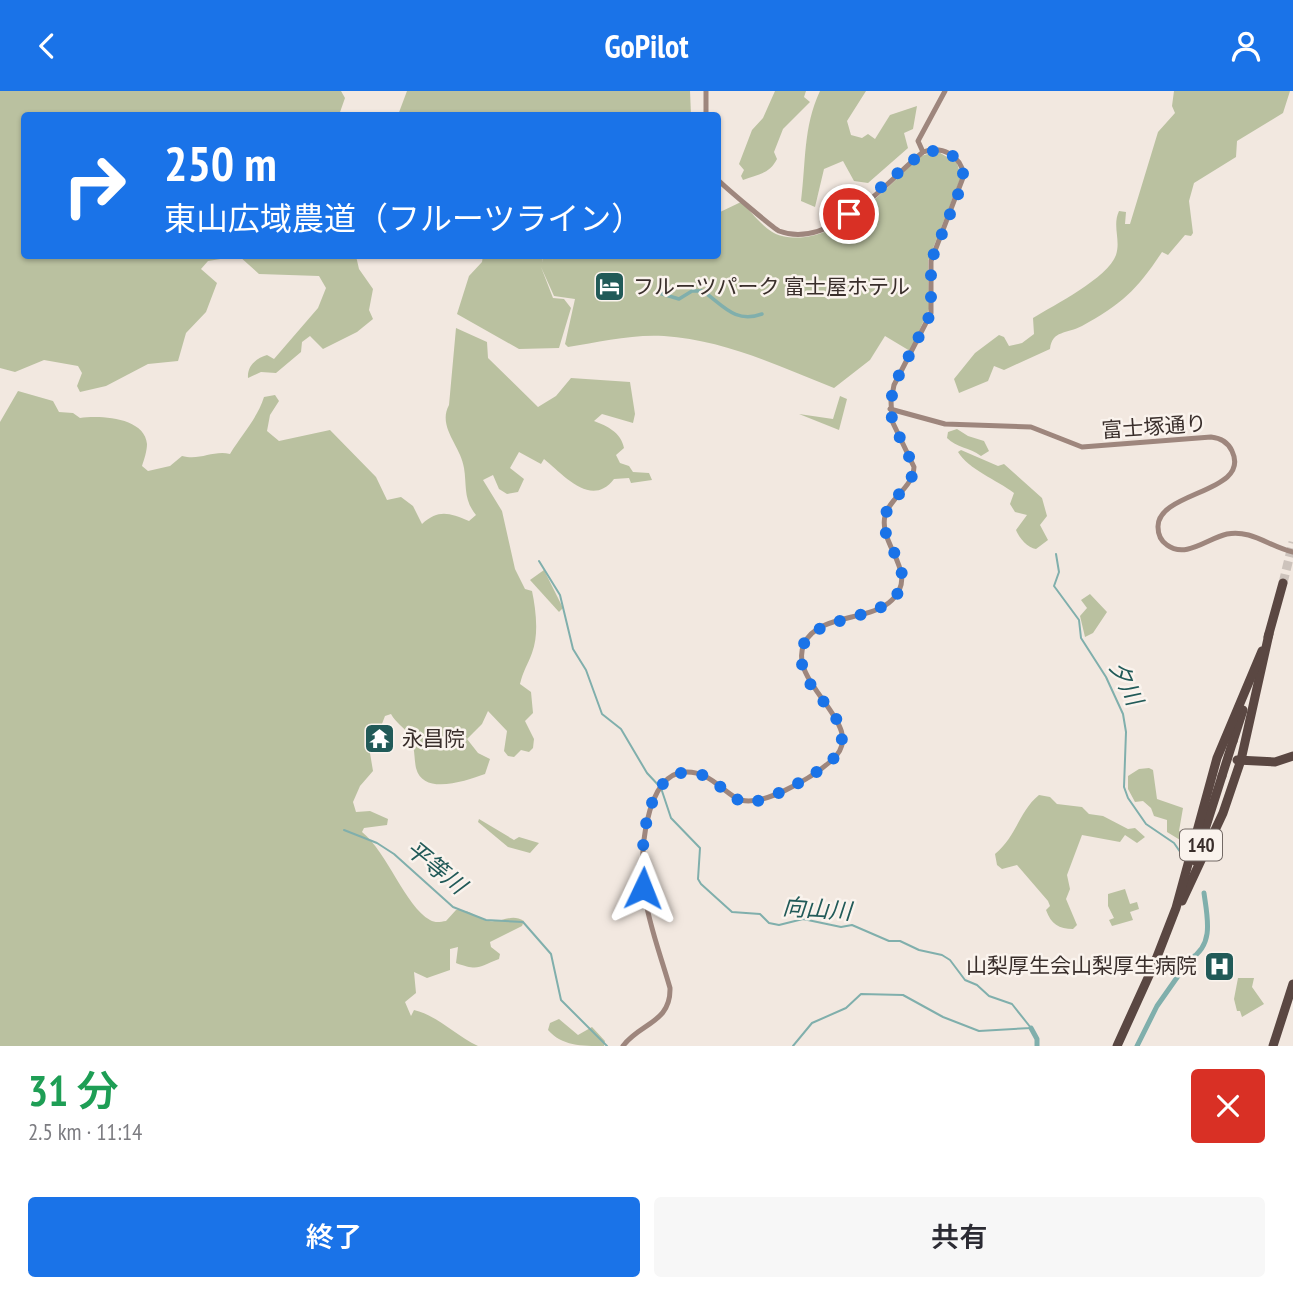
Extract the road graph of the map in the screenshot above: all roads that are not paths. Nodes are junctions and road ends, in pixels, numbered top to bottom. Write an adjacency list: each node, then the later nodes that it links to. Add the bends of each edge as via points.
1 (706, 91): 3 (street)
2 (945, 91): 4 (street, via 919,137)
3 (706, 112)
4 (923, 152): 5 (street, via 849,214 820,231 781,232); 6 (street, via 936,149 952,154 963,168 963,182 931,261 931,313 894,385)
5 (721, 183)
6 (890, 409): 7 (street, 富士塚通り, via 944,424 1031,427 1082,447 1220,439 1234,456 1231,473 1164,512 1158,522 1161,539 1171,548 1186,550 1239,533); 17 (street, via 894,428 914,467 911,480 890,504 884,520 901,570 901,587 887,605 817,630 806,640 802,653 807,676 841,728 836,756 759,801 737,799 695,773 674,775 659,786 650,811 642,876 670,1001 662,1017)
7 (1293, 552)
8 (1283, 583): 9 (highway, 140)
9 (1269, 633): 10 (highway, 140); 13 (highway)
10 (1262, 651): 12 (highway); 14 (highway, 140, bridge)
11 (1293, 756): 13 (highway, via 1275,762)
12 (1217, 758): 13 (highway); 15 (highway, via 1176,908)
13 (1241, 760): 14 (highway, via 1223,813)
14 (1177, 912): 15 (highway, 140)
15 (1155, 962): 18 (highway, 140)
16 (1293, 984): 19 (highway)
17 (624, 1045)
18 (1117, 1046)
19 (1273, 1046)

